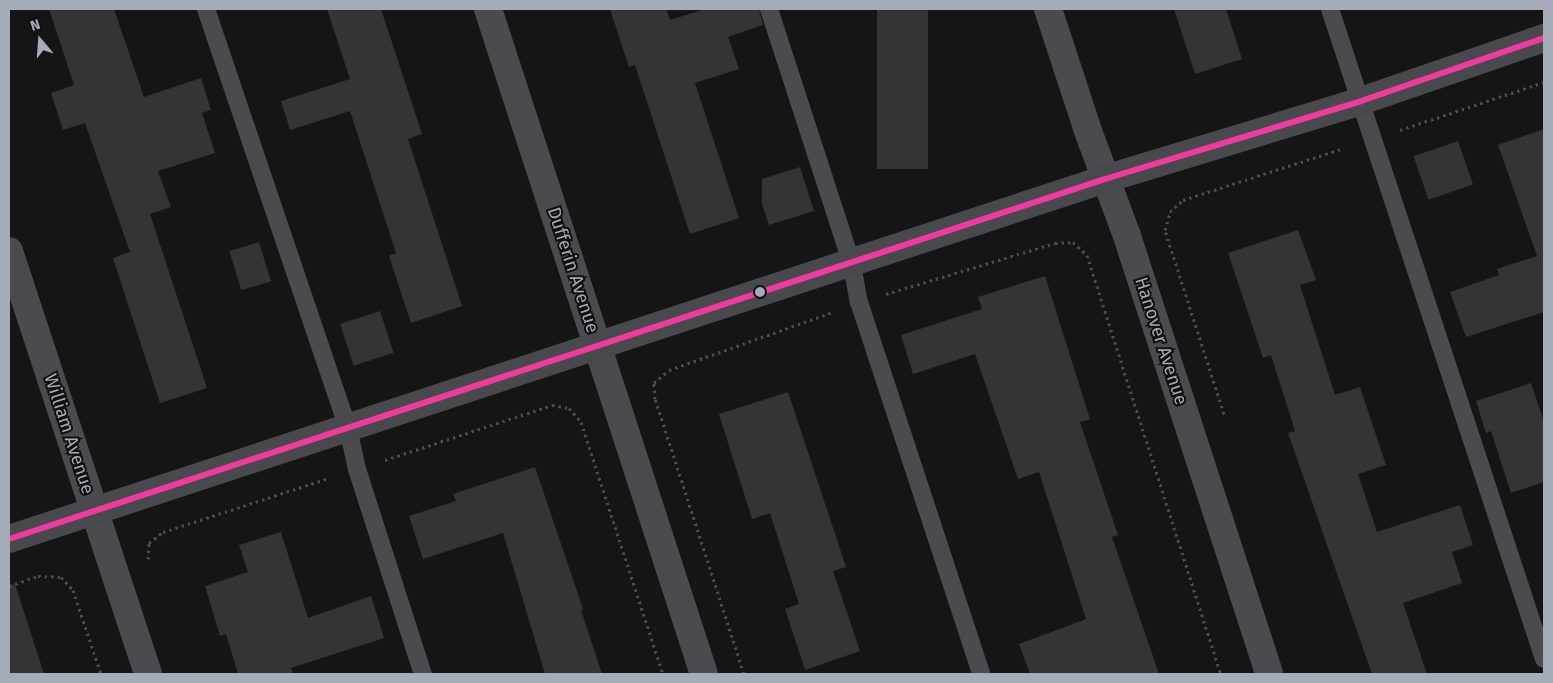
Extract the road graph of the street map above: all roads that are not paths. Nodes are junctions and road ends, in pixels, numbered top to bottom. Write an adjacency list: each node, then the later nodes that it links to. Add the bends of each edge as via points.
1 (206, 9): 12 (lane)
2 (488, 9): 11 (street, Dufferin Avenue)
3 (769, 9): 10 (lane)
4 (1048, 9): 8 (street, Hanover Avenue)
5 (1330, 9): 7 (lane)
6 (1544, 38): 7 (street)
7 (1360, 101): 8 (street); 15 (lane)
8 (1106, 179): 10 (street); 20 (street, Hanover Avenue)
9 (9, 251): 13 (street, William Avenue)
10 (852, 264): 11 (street); 19 (lane, via 859,302)
11 (598, 346): 12 (street); 18 (street, Dufferin Avenue)
12 (348, 428): 13 (street); 17 (lane, via 357,469)
13 (94, 513): 14 (street); 16 (street, William Avenue)
14 (9, 539)
15 (1544, 659)
16 (148, 674)
17 (423, 674)
18 (704, 674)
19 (981, 674)
20 (1269, 674)

